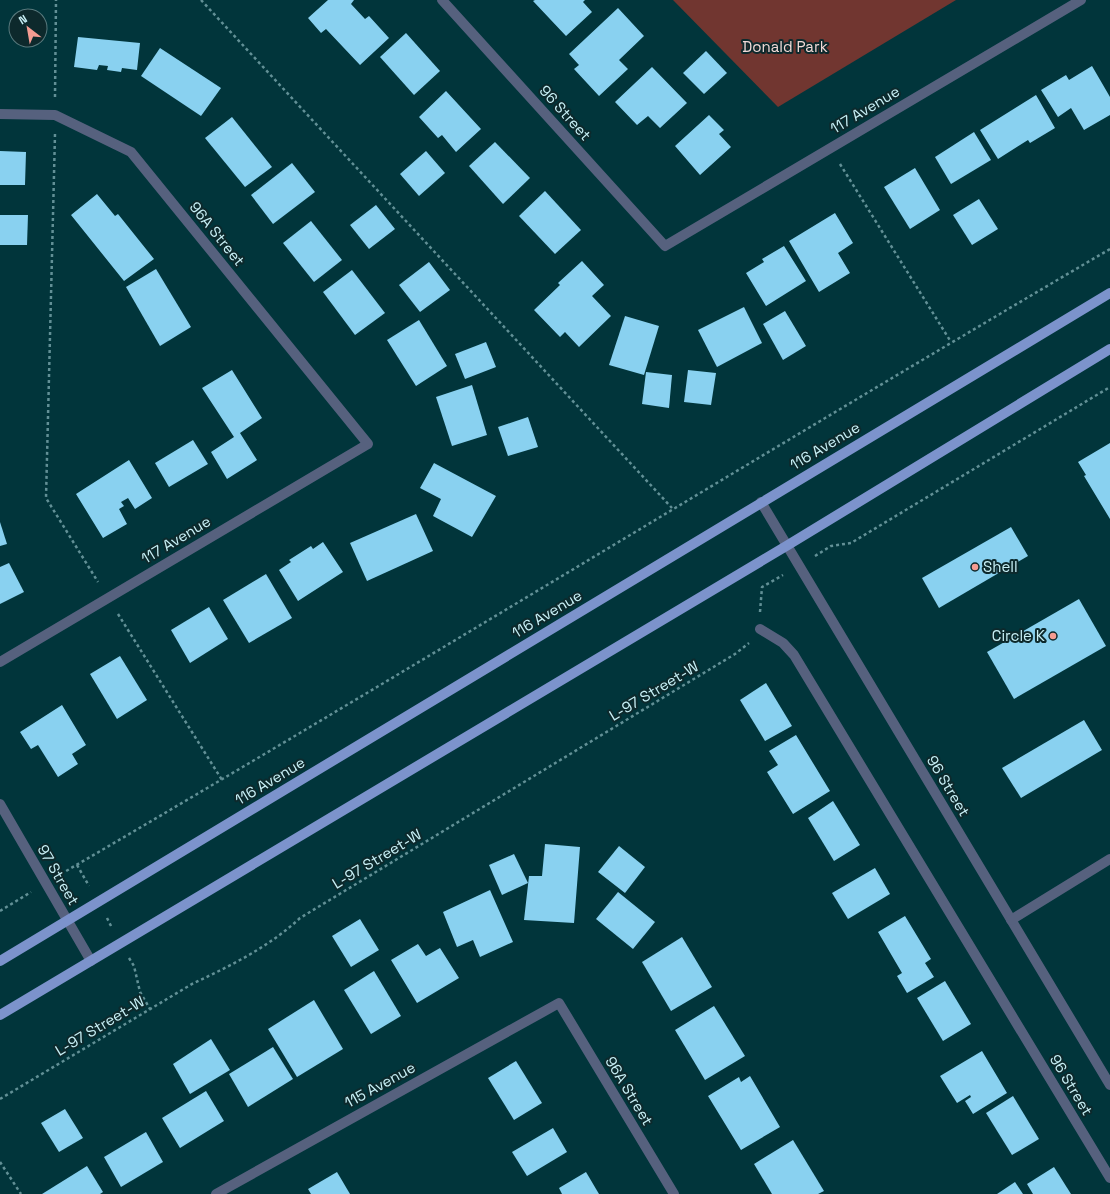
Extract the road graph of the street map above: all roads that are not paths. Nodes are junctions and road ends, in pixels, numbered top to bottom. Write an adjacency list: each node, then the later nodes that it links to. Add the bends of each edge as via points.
1 (442, 0): 4 (street, 96 Street)
2 (1081, 0): 4 (street, 117 Avenue)
3 (0, 114): 7 (street, 96A Street, via 55,115 131,152)
4 (665, 246)
5 (1110, 293): 8 (main road, 116 Avenue)
6 (1110, 349): 9 (main road)
7 (368, 444): 11 (street, 117 Avenue)
8 (761, 502): 9 (street, 96 Street); 15 (main road, 116 Avenue)
9 (788, 545): 14 (street, 96 Street); 17 (main road)
10 (760, 629): 21 (street, 96 Street, via 783,643 794,655)
11 (0, 662)
12 (0, 804): 15 (street, 97 Street)
13 (1110, 859): 14 (street)
14 (1011, 920): 20 (street, 96 Street)
15 (67, 921): 16 (main road, 116 Avenue); 17 (street, 97 Street)
16 (0, 961)
17 (91, 961): 19 (main road)
18 (559, 1003): 22 (street, 115 Avenue); 23 (street, 96A Street)
19 (0, 1015)
20 (1110, 1085)
21 (1110, 1178)
22 (222, 1192)
23 (674, 1194)

